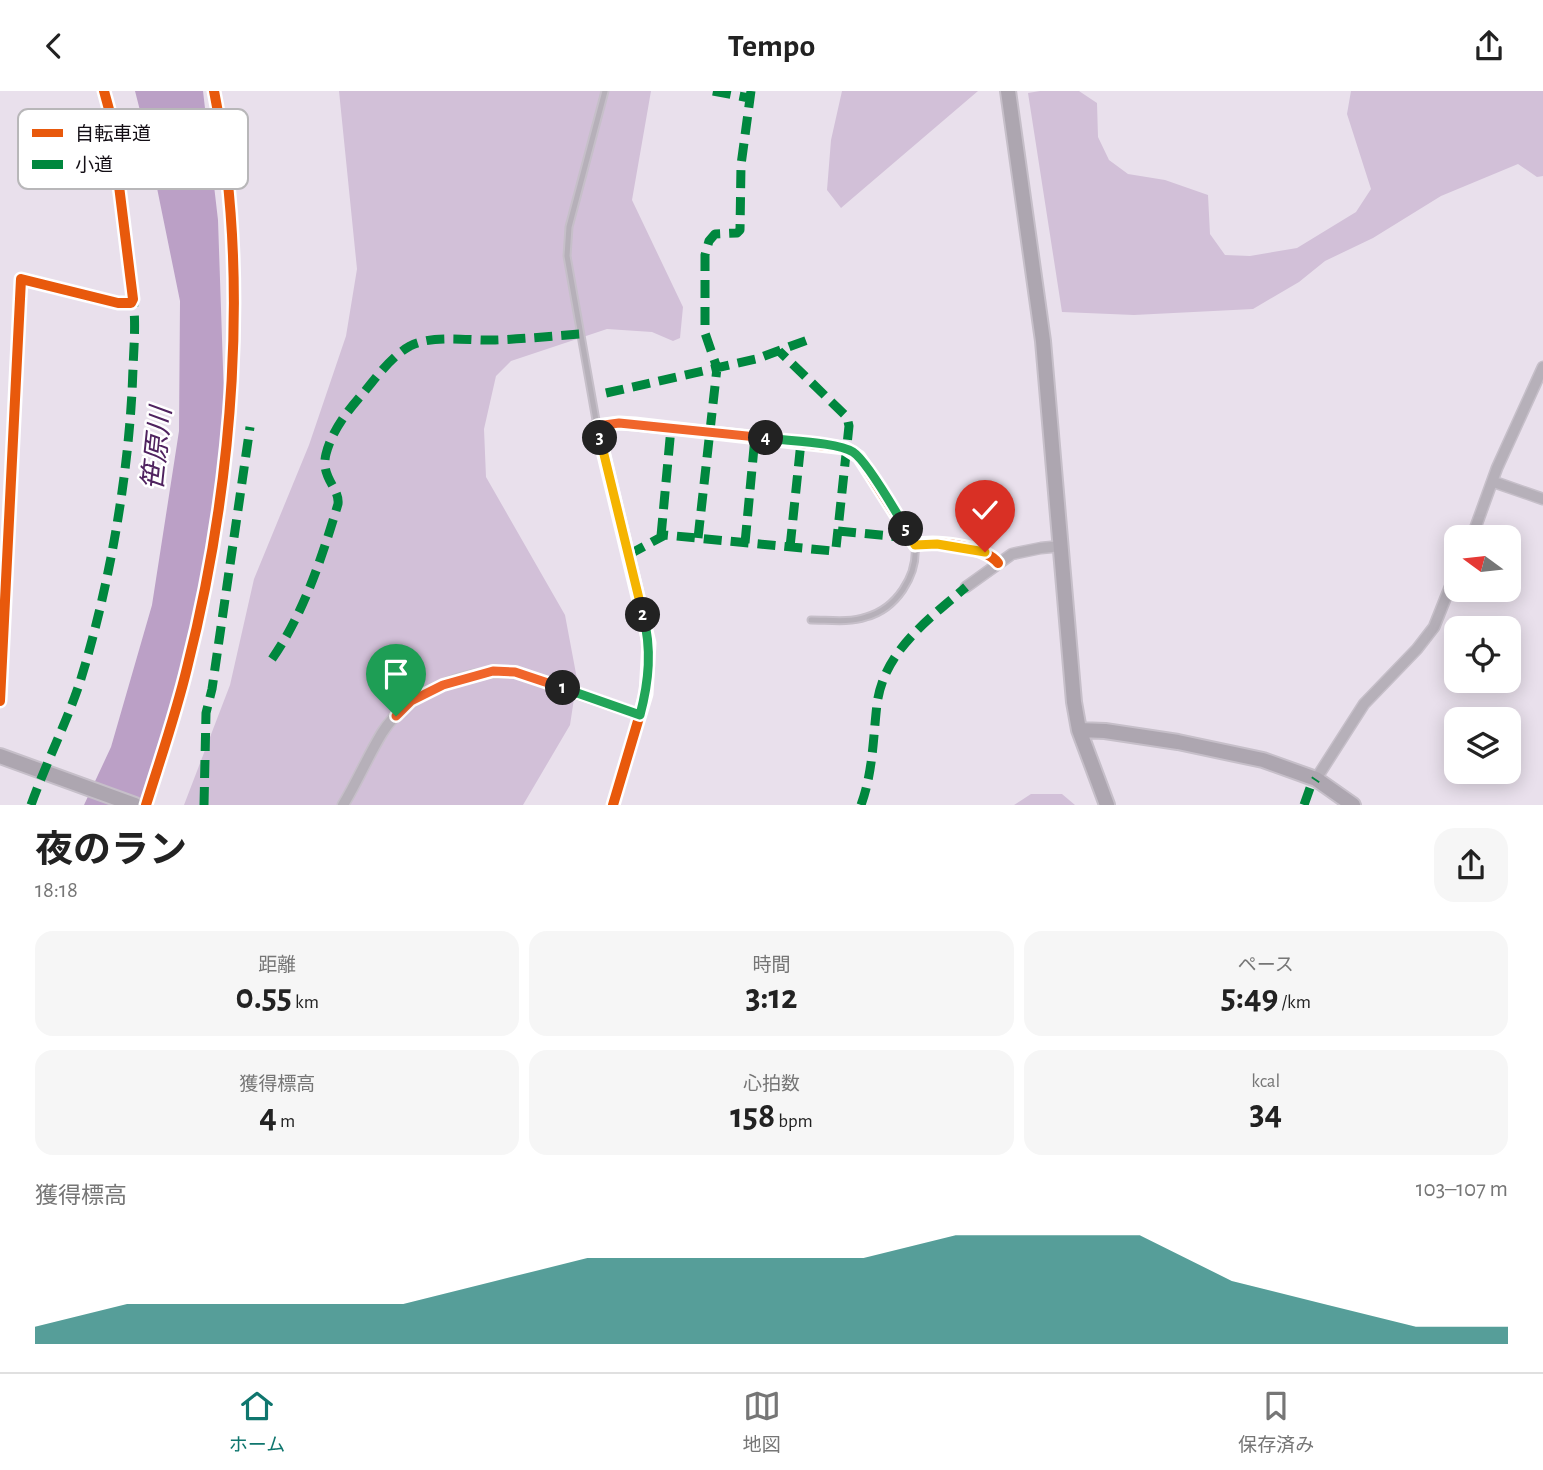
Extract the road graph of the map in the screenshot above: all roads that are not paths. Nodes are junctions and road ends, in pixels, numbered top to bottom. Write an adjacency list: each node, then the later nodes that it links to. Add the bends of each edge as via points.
1 (104, 91): 5 (street)
2 (214, 91): 6 (street)
3 (605, 91): 10 (lane, via 569,227 567,256)
4 (1008, 91): 16 (street, via 1043,341)
5 (109, 109)
6 (216, 109)
7 (119, 189): 11 (street, via 131,303 21,279)
8 (227, 189): 27 (street, via 234,288 228,435 187,669)
9 (1543, 367): 12 (street)
10 (597, 426): 15 (street, via 635,424 845,448 859,457); 22 (street, via 649,643)
11 (6, 461): 21 (street)
12 (1494, 482): 13 (street); 14 (street)
13 (1543, 499)
14 (1477, 525)
15 (915, 545): 17 (street, via 975,549); 20 (lane, via 913,571 889,605 862,619)
16 (1062, 546): 17 (street, via 1018,552); 23 (street)
17 (998, 562): 18 (street)
18 (966, 587)
19 (1444, 602): 25 (street, via 1434,627 1364,704)
20 (811, 620)
21 (0, 701)
22 (640, 715): 28 (street, via 515,672 493,671 443,685 411,701 396,716); 29 (street)
23 (1079, 730): 25 (street, via 1178,741 1263,760); 30 (street)
24 (0, 756): 26 (street)
25 (1316, 779): 31 (street)
26 (135, 805)
27 (146, 805)
28 (343, 805)
29 (612, 805)
30 (1107, 805)
31 (1353, 805)

